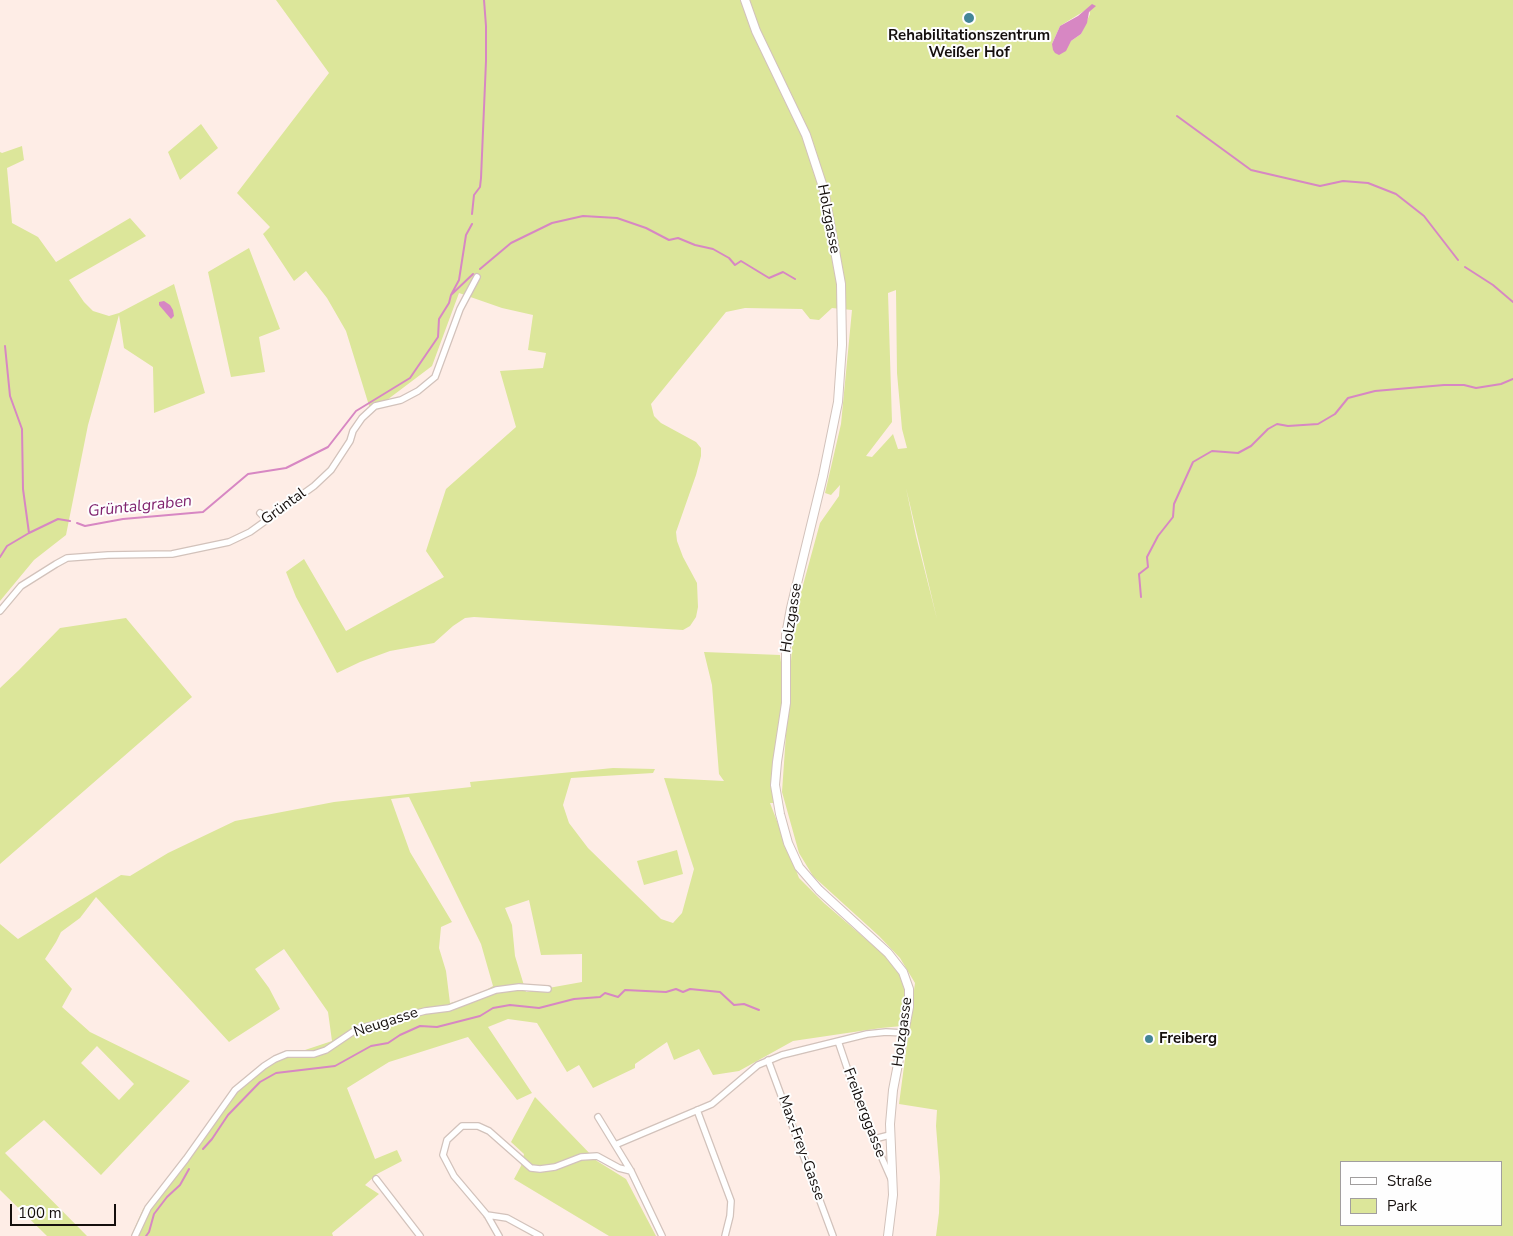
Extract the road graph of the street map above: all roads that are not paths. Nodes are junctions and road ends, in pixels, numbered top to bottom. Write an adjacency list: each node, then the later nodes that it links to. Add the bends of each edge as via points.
1 (745, 0): 7 (street, Holzgasse, via 756,31 806,134 824,190 840,284 842,344 838,402 786,635 787,686 777,762 777,798 788,842 799,867 819,890 888,953 903,972 910,997)
2 (477, 277): 4 (street, Grüntal, via 460,310 435,377 401,400 375,406 353,431 331,470)
3 (260, 513): 4 (street)
4 (266, 520): 5 (street, Grüntal, via 229,542 172,554 67,558 22,586)
5 (0, 611)
6 (548, 989): 19 (street, Neugasse, via 519,987 496,990 449,1008 425,1010 357,1029 326,1050 314,1054 287,1054 275,1059 235,1090 148,1208)
7 (904, 1033): 8 (street, via 876,1033); 12 (street, Holzgasse)
8 (838, 1041): 9 (street); 13 (street, Freiberggasse)
9 (768, 1060): 10 (street, via 750,1071 721,1098); 25 (street, Max-Frey-Gasse)
10 (697, 1110): 14 (street); 24 (street, via 731,1201)
11 (598, 1117): 14 (street)
12 (890, 1135): 13 (street); 17 (street, Holzgasse)
13 (874, 1139): 17 (street, Freiberggasse)
14 (615, 1145): 15 (street)
15 (631, 1172): 18 (street, via 597,1156 581,1157 555,1167 531,1168 489,1131 478,1126 462,1126 446,1140 443,1155 454,1176); 23 (street)
16 (376, 1179): 20 (street)
17 (893, 1184): 26 (street, Holzgasse)
18 (487, 1215): 21 (street); 22 (street, via 507,1218)
19 (135, 1236)
20 (420, 1236)
21 (499, 1236)
22 (540, 1236)
23 (662, 1236)
24 (725, 1236)
25 (833, 1236)
26 (888, 1236)

